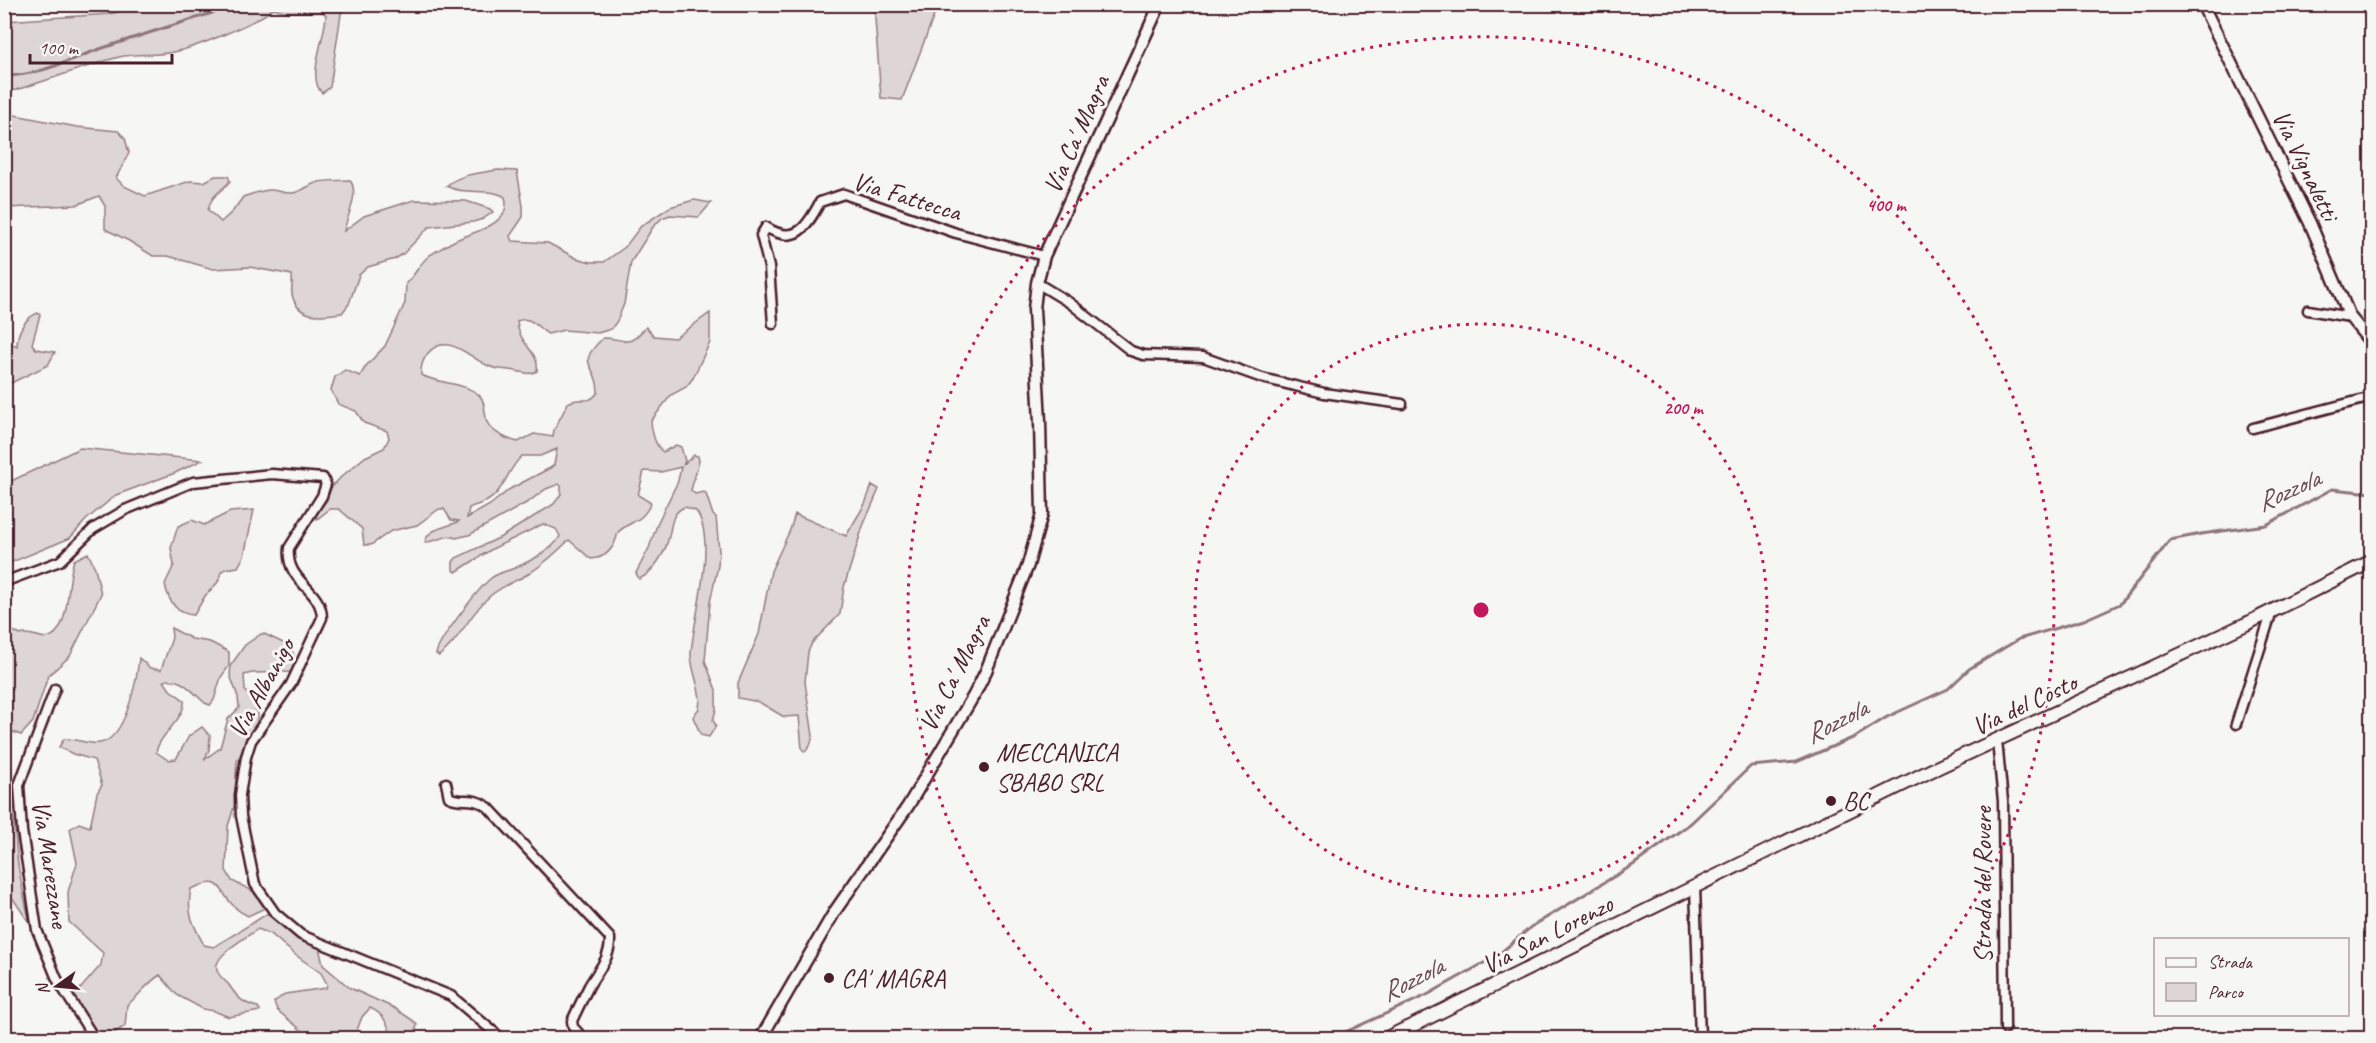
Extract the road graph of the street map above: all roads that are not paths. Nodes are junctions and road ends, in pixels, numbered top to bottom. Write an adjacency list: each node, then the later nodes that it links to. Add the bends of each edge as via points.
1 (1160, 4): 3 (street, Via Ca' Magra)
2 (2202, 4): 6 (street, Via Vignaletti, via 2310,223)
3 (1044, 256): 4 (street, Via Ca' Magra); 7 (street, Via Fattecca, via 956,233 844,194 820,202 799,231 788,236 766,227 761,235 769,267)
4 (1037, 283): 10 (street, via 1077,308 1131,351 1143,355 1203,357 1262,378 1323,393); 24 (street, Via Ca' Magra, via 1034,309 1043,488 1042,514 1028,565 974,695 908,806 836,911)
5 (2308, 310): 6 (street)
6 (2350, 317): 8 (street, Via Vignaletti)
7 (773, 324)
8 (2372, 344)
9 (2372, 397): 11 (street)
10 (1402, 404)
11 (2253, 428)
12 (2372, 561): 14 (main road, Via del Costo)
13 (4, 582): 22 (street, Via Albanigo, via 60,561 101,524 193,482 272,474 323,478 326,484 322,496 289,548 288,558 291,571 322,608 322,618 291,684 251,741 246,757 241,816 255,884 275,913 301,935 451,996)
14 (2272, 611): 16 (street); 17 (main road, Via del Costo)
15 (55, 689): 21 (street, Via Marezzane, via 19,785 23,841 37,930 57,979)
16 (2236, 724)
17 (1997, 741): 19 (main road, Via del Costo); 20 (street, Strada del Rovere, via 2003,801)
18 (446, 783): 23 (street, via 449,797 454,800 474,799 488,807 610,938 606,960 572,1022)
19 (1695, 886): 25 (main road, Via San Lorenzo); 26 (street)
20 (2005, 1028)
21 (94, 1038)
22 (501, 1038)
23 (583, 1038)
24 (761, 1038)
25 (1387, 1038)
26 (1700, 1038)

